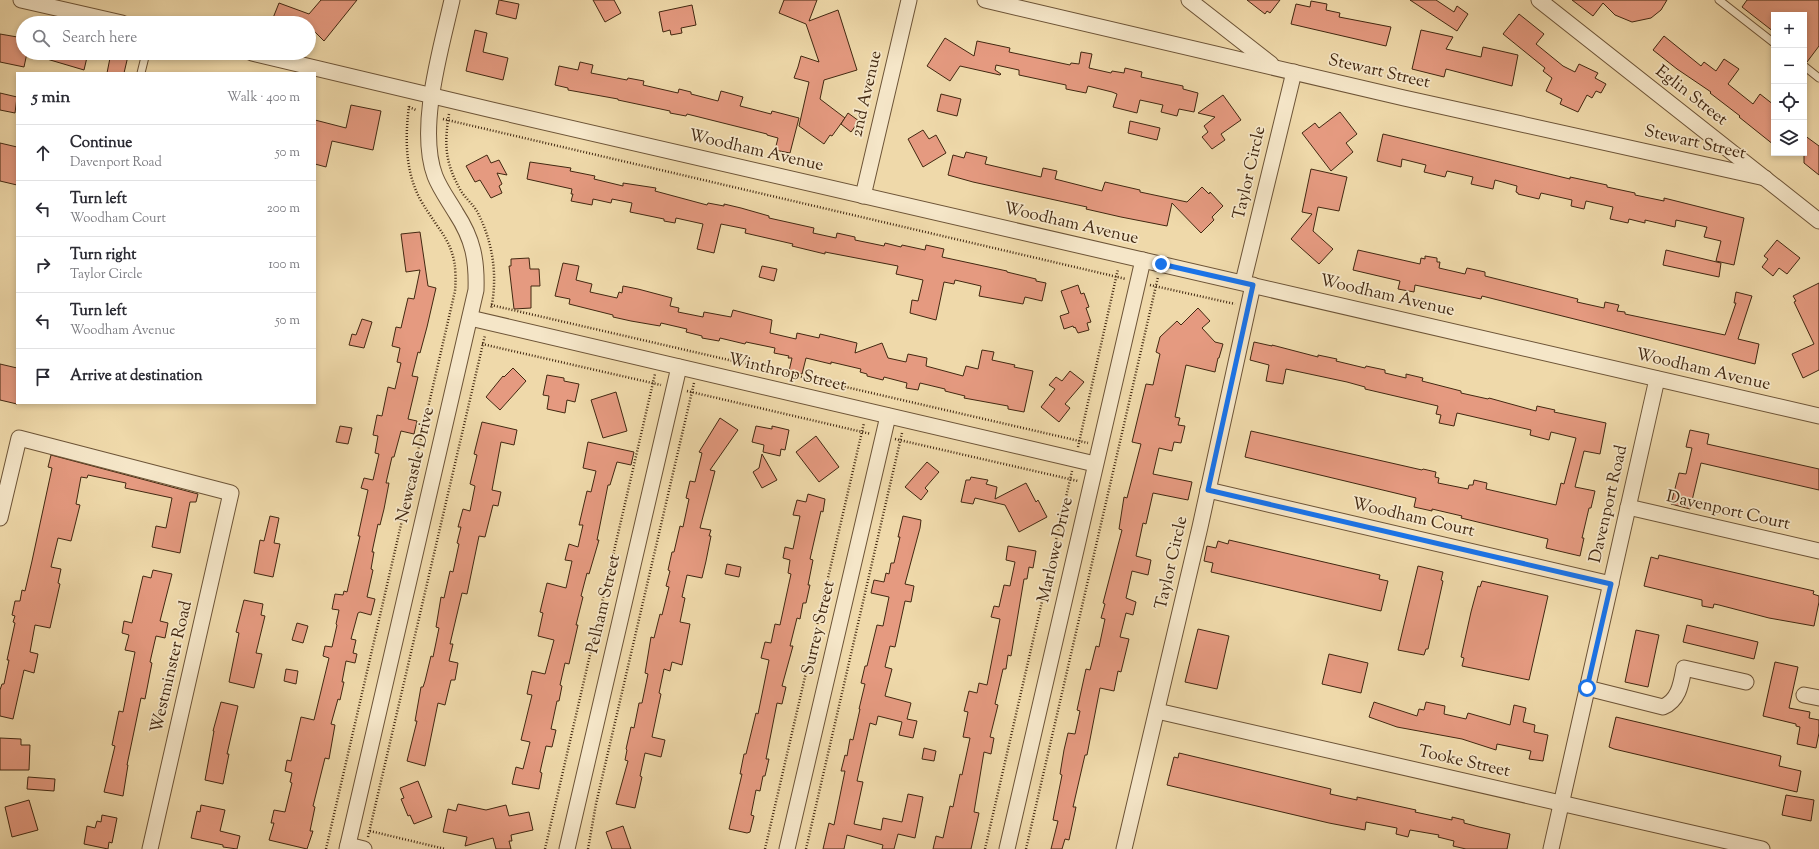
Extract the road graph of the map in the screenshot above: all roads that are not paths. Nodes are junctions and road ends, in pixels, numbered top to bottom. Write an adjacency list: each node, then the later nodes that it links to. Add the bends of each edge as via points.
1 (21, 0): 8 (street)
2 (452, 0): 18 (street, Newcastle Drive)
3 (909, 0): 20 (street, 2nd Avenue)
4 (985, 0): 13 (street, Stewart Street)
5 (1189, 0): 13 (street)
6 (1539, 0): 19 (street, Eglin Street)
7 (1719, 0): 10 (lane)
8 (51, 3): 9 (street)
9 (97, 16)
10 (1771, 41)
11 (144, 60): 15 (lane)
12 (282, 60): 18 (street, Woodham Avenue)
13 (1275, 67): 16 (street, Stewart Street)
14 (1807, 68): 17 (lane)
15 (141, 72)
16 (1294, 72): 19 (street, Stewart Street); 23 (street, Taylor Circle)
17 (1819, 78)
18 (432, 96): 20 (street, Woodham Avenue); 24 (street, Newcastle Drive, via 428,145 435,176 466,229 474,252 477,270)
19 (1765, 178): 21 (street, Eglin Street)
20 (863, 196): 22 (street, Woodham Avenue)
21 (1819, 221)
22 (1143, 260): 23 (street, Woodham Avenue); 29 (street, Marlowe Drive)
23 (1248, 284): 26 (street, Woodham Avenue); 30 (street, Taylor Circle, via 1248,307)
24 (470, 318): 25 (street, Winthrop Street); 41 (street, Newcastle Drive)
25 (679, 368): 27 (street, Winthrop Street); 44 (street, Pelham Street)
26 (1657, 379): 28 (street, Woodham Avenue); 31 (street, Davenport Road)
27 (888, 416): 29 (street, Winthrop Street); 45 (street, Surrey Street)
28 (1819, 416)
29 (1095, 464): 46 (street, Marlowe Drive)
30 (1208, 490): 34 (street, Woodham Court); 39 (street, Taylor Circle)
31 (1628, 507): 33 (street, Davenport Court); 34 (street, Davenport Road)
32 (0, 518): 42 (street, Westminster Road, via 19,438 231,493)
33 (1819, 551)
34 (1611, 584): 36 (street, Davenport Road)
35 (1746, 682): 36 (street, via 1684,668 1678,692 1671,704 1663,707)
36 (1587, 688): 40 (street, Davenport Road)
37 (1804, 695): 38 (street)
38 (1819, 698)
39 (1157, 711): 40 (street, Tooke Street); 47 (street, Taylor Circle)
40 (1561, 804): 48 (street, Davenport Road); 49 (street, Tooke Street)
41 (348, 847): 43 (street)
42 (150, 849)
43 (364, 849)
44 (567, 849)
45 (787, 849)
46 (1007, 849)
47 (1124, 849)
48 (1550, 849)
49 (1762, 849)

